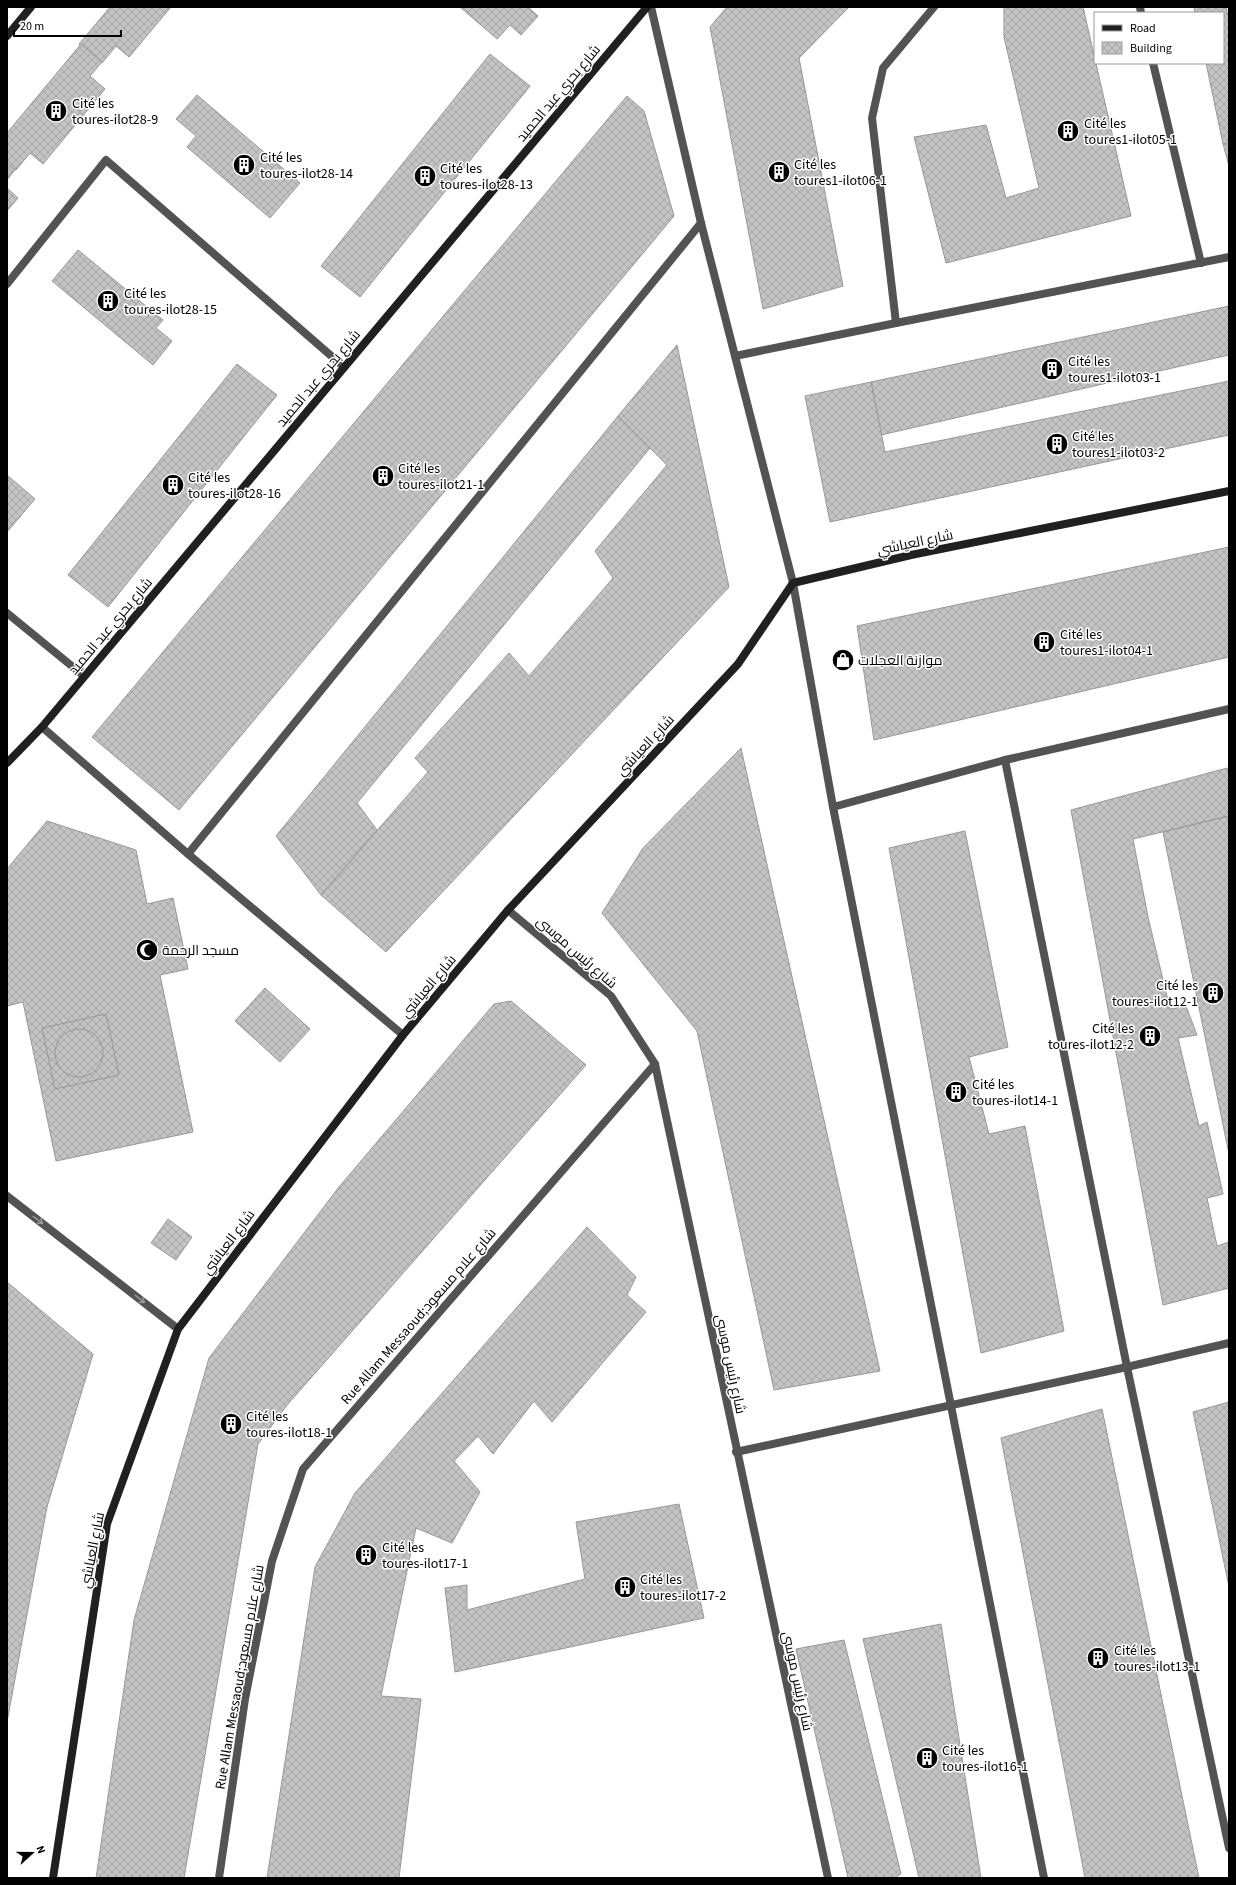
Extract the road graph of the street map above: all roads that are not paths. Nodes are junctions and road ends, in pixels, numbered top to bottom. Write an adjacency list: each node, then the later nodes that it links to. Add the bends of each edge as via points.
1 (31, 7): 5 (street)
2 (647, 7): 13 (street, شارع بحري عبد الحميد)
3 (651, 7): 7 (street)
4 (934, 7): 11 (street, via 883,68 872,118)
5 (7, 36)
6 (1153, 64): 9 (street)
7 (701, 223): 12 (street); 23 (street)
8 (1229, 257): 9 (street)
9 (1202, 262): 11 (street)
10 (7, 284): 13 (street, via 106,160)
11 (896, 323): 12 (street)
12 (735, 356): 15 (street)
13 (344, 367): 17 (street, شارع بحري عبد الحميد)
14 (1229, 491): 15 (street, شارع العياشي, via 911,555)
15 (793, 583): 22 (street); 24 (street, شارع العياشي, via 738,664)
16 (7, 613): 17 (street)
17 (84, 676): 19 (street, شارع بحري عبد الحميد)
18 (1229, 709): 20 (street)
19 (42, 727): 21 (street, شارع بحري عبد الحميد); 23 (street)
20 (1005, 760): 22 (street); 30 (street)
21 (7, 763)
22 (834, 807): 31 (street)
23 (188, 854): 25 (street)
24 (508, 910): 25 (street, شارع العياشي); 26 (street, شارع رئيس موسى, via 611,996)
25 (403, 1035): 28 (street, شارع العياشي)
26 (654, 1064): 32 (street, شارع رئيس موسى); 35 (street, Rue Allam Messaoud;شارع علام مسعود, via 303,1469 272,1561 245,1699)
27 (7, 1196): 28 (street, one-way to 28)
28 (178, 1329): 34 (street, شارع العياشي, via 107,1524)
29 (1229, 1343): 30 (street)
30 (1127, 1367): 31 (street); 33 (street)
31 (951, 1405): 32 (street); 37 (street)
32 (736, 1452): 36 (street, شارع رئيس موسى)
33 (1229, 1848)
34 (53, 1878)
35 (219, 1878)
36 (828, 1878)
37 (1044, 1878)

